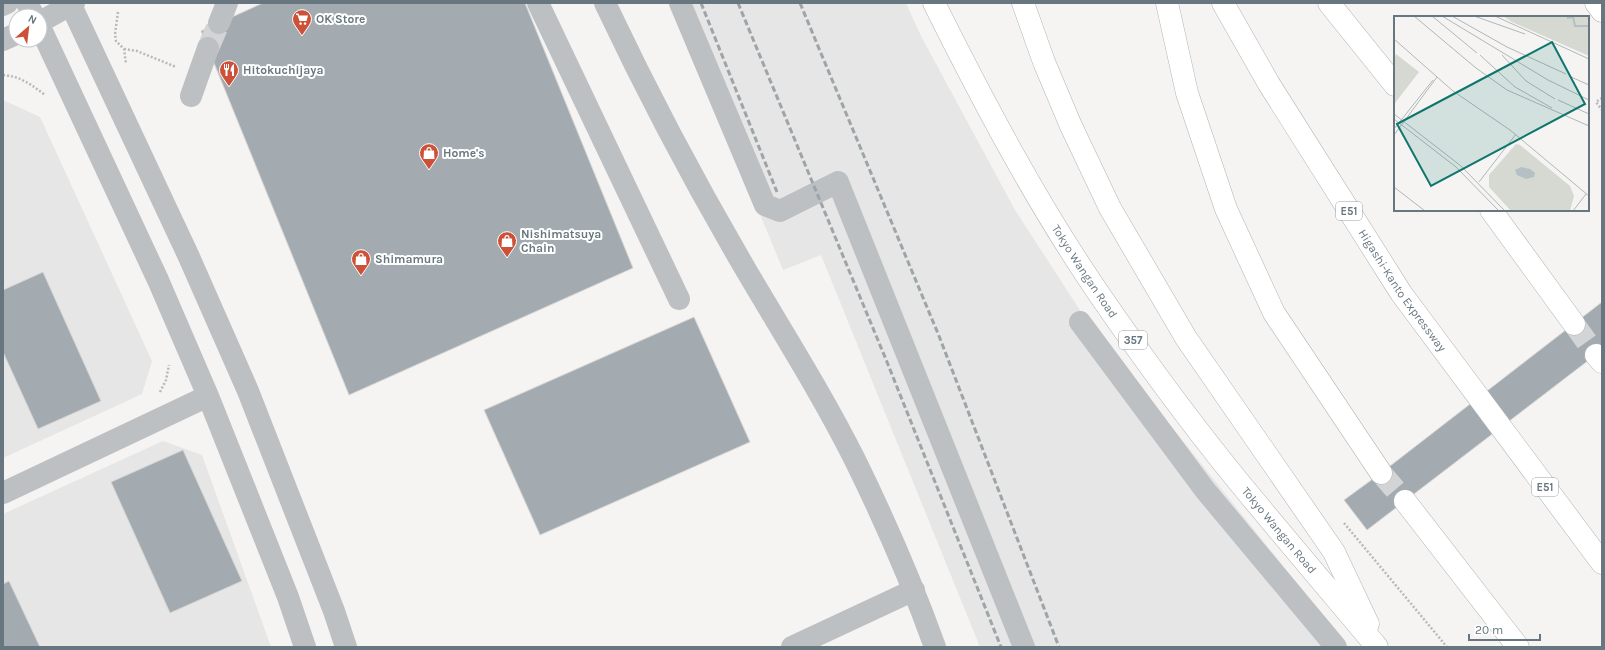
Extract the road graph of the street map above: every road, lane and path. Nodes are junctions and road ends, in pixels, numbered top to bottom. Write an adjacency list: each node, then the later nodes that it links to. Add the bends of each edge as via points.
1 (6, 3): 13 (street)
2 (72, 3): 15 (street); 41 (street, via 248,391)
3 (227, 3): 16 (street)
4 (538, 3): 28 (street)
5 (605, 3): 39 (street, via 671,138 816,386 855,459)
6 (680, 3): 44 (street, via 765,205 780,211 838,182)
7 (934, 3): 46 (highway, Tokyo Wangan Road / 357, via 982,99 1036,195 1099,293 1164,384 1237,479)
8 (1023, 3): 46 (highway, via 1071,126 1110,208 1186,338 1334,552)
9 (1167, 3): 34 (highway, via 1187,93 1226,209 1274,313)
10 (1223, 3): 38 (highway, Higashi-Kanto Expressway / E51, via 1269,84 1402,293)
11 (1329, 3): 22 (highway)
12 (1596, 3): 14 (highway)
13 (3, 5)
14 (1602, 11)
15 (48, 17)
16 (219, 23)
17 (48, 44): 33 (street, via 158,280)
18 (208, 48): 23 (street)
19 (124, 49): 20 (path, via 137,51)
20 (178, 68)
21 (3, 75): 25 (path, via 29,82)
22 (1394, 84)
23 (191, 96)
24 (1602, 98): 26 (path, via 1596,102)
25 (49, 100)
26 (1602, 110)
27 (1492, 211): 30 (highway)
28 (679, 299)
29 (1080, 322): 45 (street, via 1205,490)
30 (1574, 324)
31 (169, 359): 32 (path, via 166,380)
32 (156, 396)
33 (208, 396): 35 (street); 40 (street, via 288,597)
34 (1381, 473)
35 (3, 493)
36 (1405, 501): 48 (highway)
37 (1340, 517): 47 (path)
38 (1602, 563)
39 (914, 590): 42 (street); 43 (street)
40 (305, 647)
41 (346, 647)
42 (792, 647)
43 (935, 647)
44 (1024, 647)
45 (1336, 647)
46 (1378, 647)
47 (1447, 647)
48 (1518, 647)

